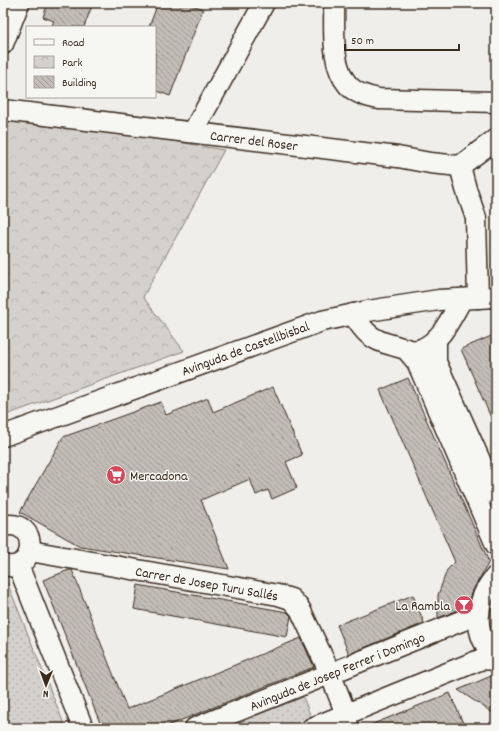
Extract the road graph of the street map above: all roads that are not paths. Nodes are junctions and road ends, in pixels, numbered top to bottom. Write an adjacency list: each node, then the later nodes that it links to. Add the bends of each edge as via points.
1 (19, 3): 4 (street)
2 (264, 3): 7 (street)
3 (334, 3): 5 (street, via 339,70 348,86 363,95 378,99)
4 (3, 44)
5 (496, 102)
6 (3, 110): 7 (street, Carrer del Roser)
7 (193, 132): 9 (street, Carrer del Roser)
8 (496, 139): 9 (street)
9 (460, 166): 10 (street, via 476,218)
10 (479, 298): 11 (street, Avinguda de Castellbisbal, via 439,300); 12 (street)
11 (352, 314): 13 (street, via 363,331 380,342); 14 (street, Avinguda de Castellbisbal, via 322,321)
12 (436, 339): 13 (street, via 419,350); 15 (street, via 436,362)
13 (406, 349): 17 (street, via 418,362)
14 (4, 438)
15 (496, 496)
16 (3, 526): 18 (street, via 10,524 22,528 30,538)
17 (496, 545)
18 (17, 560): 23 (street, Carrer de Josep Turu Sallés, via 278,595 291,599 300,609); 25 (street)
19 (496, 576): 20 (street, via 481,599)
20 (478, 611): 21 (street, via 479,630); 23 (street, Avinguda de Josep Ferrer i Domingo, via 466,619)
21 (496, 657)
22 (496, 660): 24 (street, via 482,659)
23 (330, 672): 24 (street, Carrer de Josep Turu Sallés); 26 (street, Avinguda de Josep Ferrer i Domingo)
24 (347, 721): 27 (street)
25 (83, 728)
26 (194, 728)
27 (312, 728)

